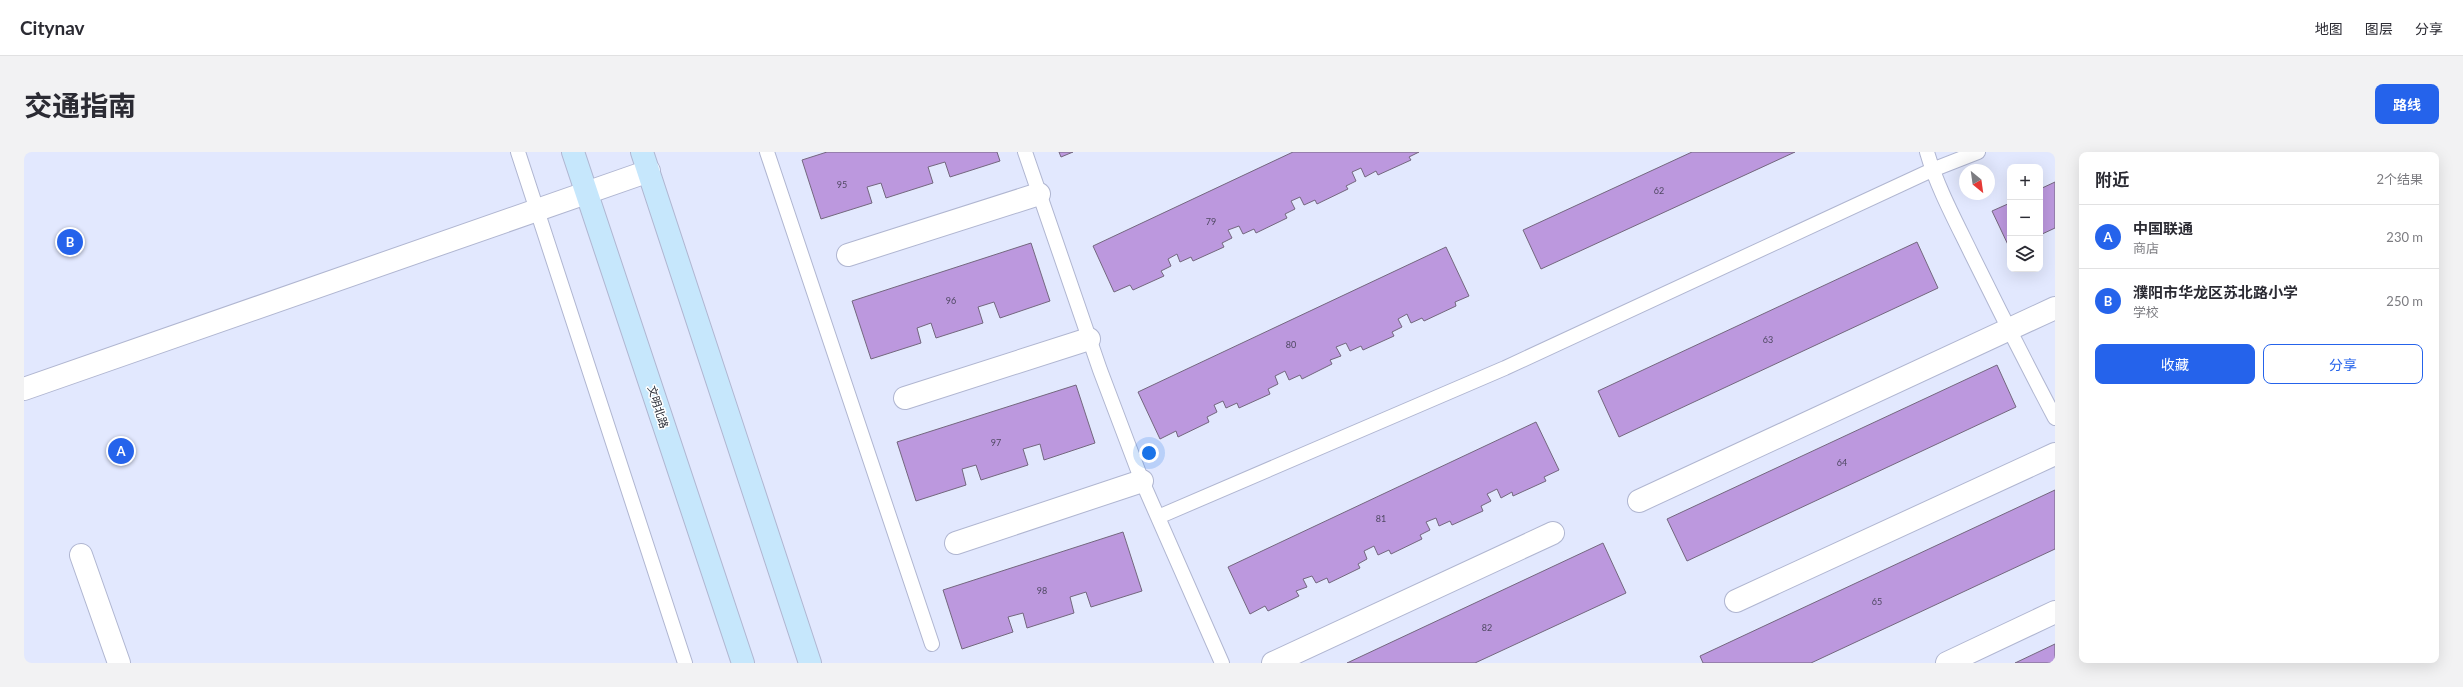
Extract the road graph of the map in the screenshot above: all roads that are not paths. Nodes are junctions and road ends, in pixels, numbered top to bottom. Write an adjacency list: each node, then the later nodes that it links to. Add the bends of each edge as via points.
1 (518, 152): 11 (lane)
2 (573, 152): 9 (street, 文明北路)
3 (767, 152): 28 (lane)
4 (1025, 152): 10 (lane)
5 (1927, 152): 8 (lane)
6 (1978, 152): 8 (lane)
7 (646, 162): 9 (street); 32 (street)
8 (1932, 170): 14 (lane); 22 (lane, via 1505,368)
9 (587, 193): 11 (street); 31 (street, 文明北路)
10 (1039, 194): 12 (street); 15 (lane)
11 (537, 211): 16 (street); 30 (lane)
12 (848, 255)
13 (2055, 308): 14 (street)
14 (2008, 330): 18 (lane); 21 (street)
15 (1089, 339): 17 (street); 20 (lane)
16 (24, 389)
17 (905, 398)
18 (2055, 418)
19 (2055, 454): 26 (street)
20 (1142, 481): 22 (lane); 24 (street)
21 (1639, 501)
22 (1158, 517): 33 (lane)
23 (1553, 533): 34 (street)
24 (956, 543)
25 (81, 555): 29 (street)
26 (1736, 601)
27 (2055, 612): 35 (street)
28 (932, 644)
29 (119, 663)
30 (685, 663)
31 (743, 663)
32 (810, 663)
33 (1222, 663)
34 (1273, 663)
35 (1947, 663)

